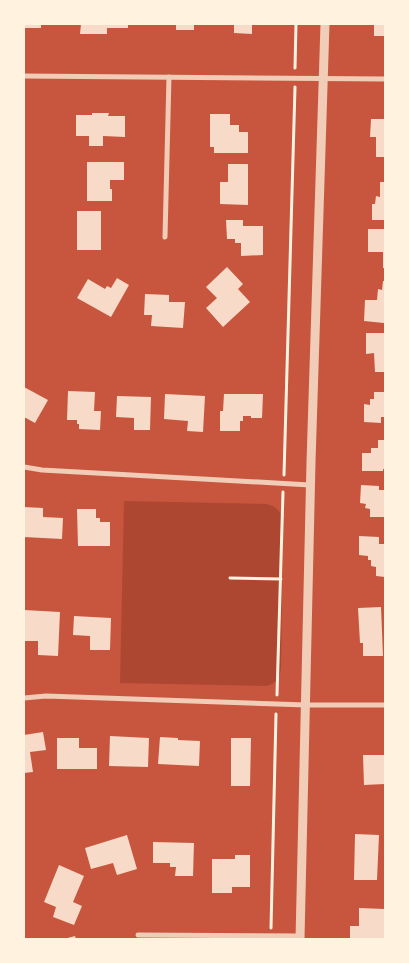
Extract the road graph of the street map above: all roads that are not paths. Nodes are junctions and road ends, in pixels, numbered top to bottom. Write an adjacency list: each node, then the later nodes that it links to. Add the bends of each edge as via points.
1 (325, 24): 4 (street)
2 (24, 76): 3 (street)
3 (169, 77): 4 (street); 6 (street)
4 (323, 79): 5 (street); 8 (street)
5 (385, 79)
6 (165, 237)
7 (24, 467): 8 (street)
8 (310, 485): 10 (street)
9 (24, 698): 10 (street, via 46,696)
10 (306, 705): 11 (street); 13 (street)
11 (385, 705)
12 (138, 935): 13 (street)
13 (300, 938)

